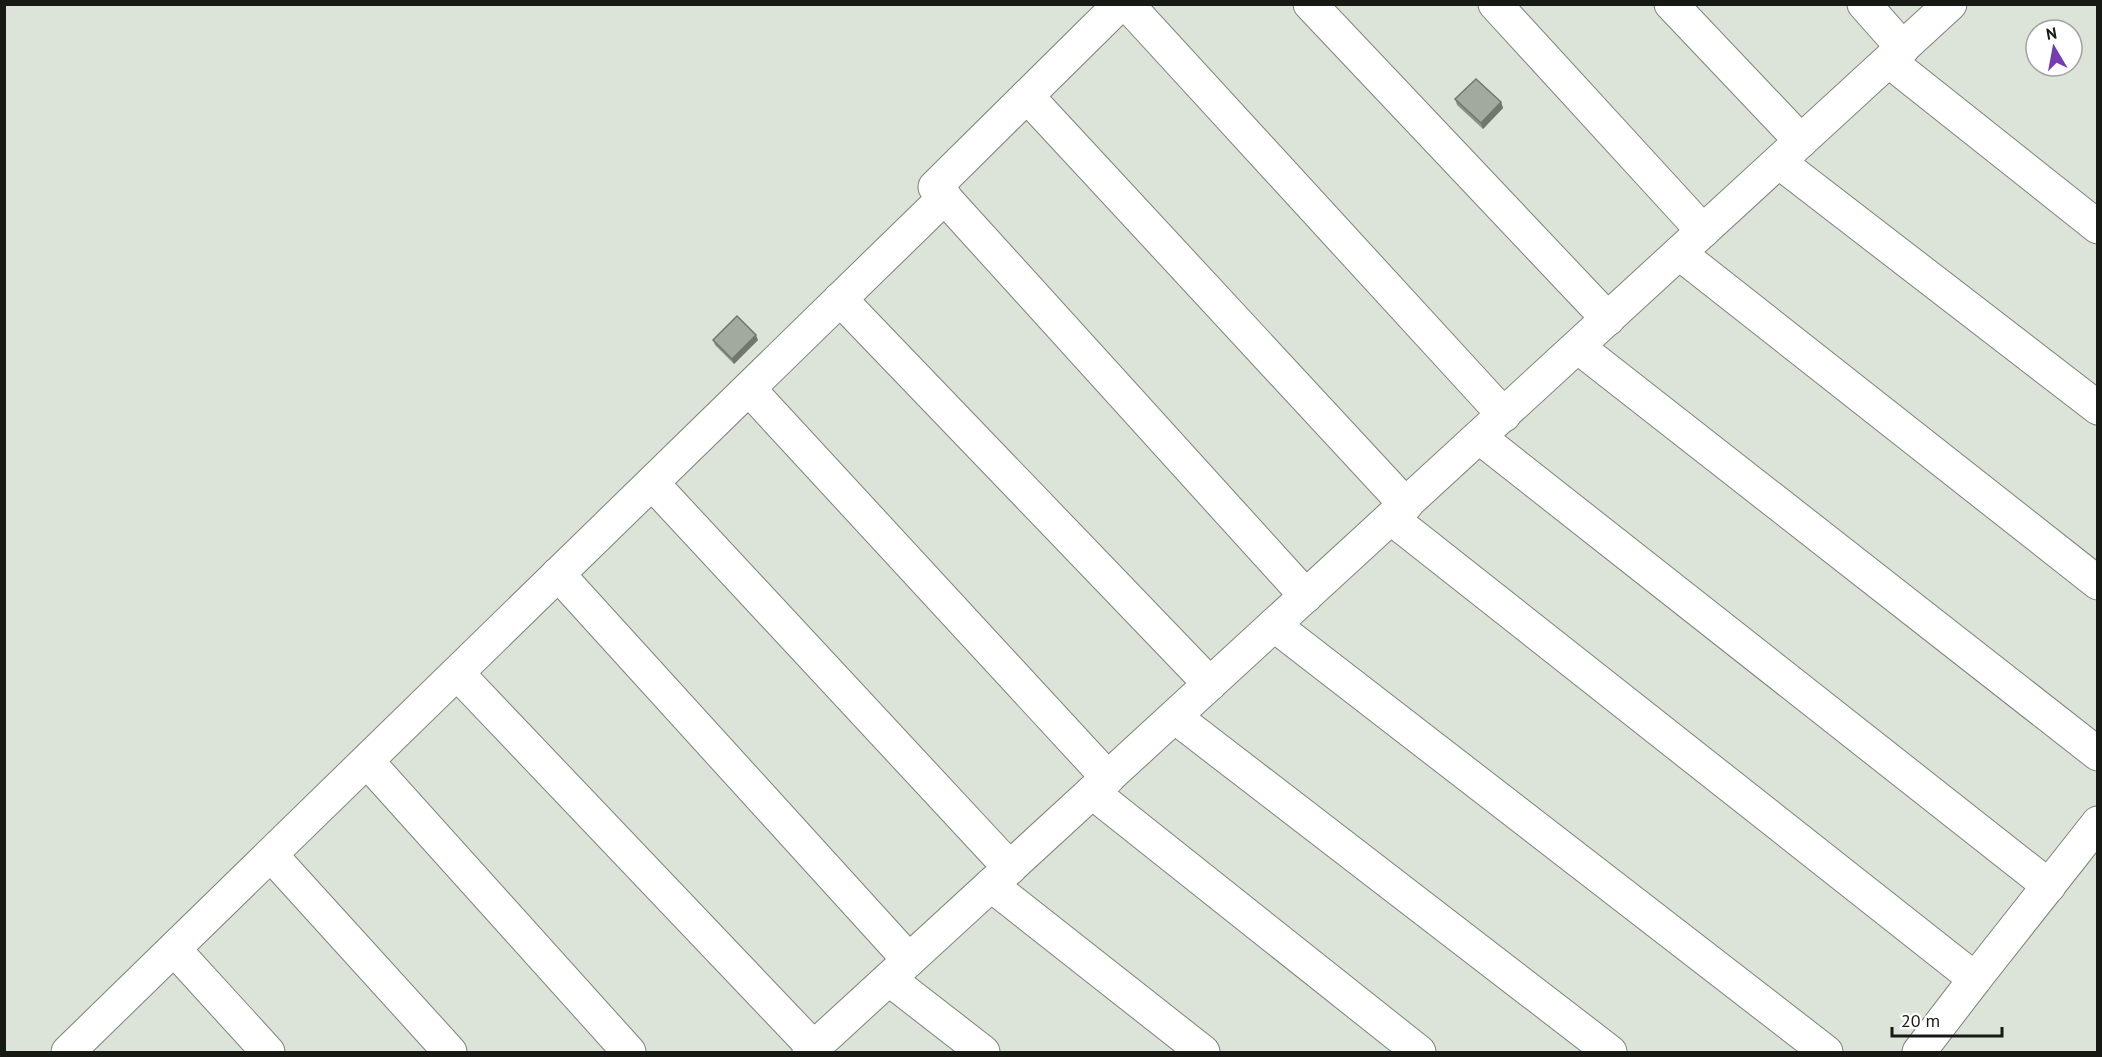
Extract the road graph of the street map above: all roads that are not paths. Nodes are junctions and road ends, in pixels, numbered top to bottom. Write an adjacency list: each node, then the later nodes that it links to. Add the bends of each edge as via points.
1 (1120, 4): 9 (street)
2 (1127, 4): 20 (street)
3 (1310, 4): 16 (street)
4 (1495, 4): 13 (street)
5 (1671, 4): 10 (street)
6 (1864, 4): 8 (street)
7 (1950, 4): 8 (street)
8 (1896, 54): 10 (street); 12 (street)
9 (1027, 96): 11 (street, via 935,187); 23 (street)
10 (1790, 152): 13 (street); 19 (street)
11 (945, 197): 15 (street); 26 (street)
12 (2097, 227)
13 (1703, 231): 14 (street)
14 (1679, 254): 16 (street); 25 (street)
15 (840, 299): 18 (street); 29 (street)
16 (1608, 319): 17 (street)
17 (1578, 347): 20 (street); 31 (street)
18 (749, 389): 22 (street); 33 (street)
19 (2097, 408)
20 (1504, 414): 21 (street)
21 (1479, 437): 23 (street); 37 (street)
22 (652, 483): 24 (street); 36 (street)
23 (1398, 511): 26 (street); 40 (street)
24 (558, 574): 28 (street); 39 (street)
25 (2097, 583)
26 (1306, 596): 27 (street)
27 (1274, 625): 29 (street); 50 (street)
28 (457, 673): 32 (street); 42 (street)
29 (1210, 684): 30 (street)
30 (1175, 717): 33 (street); 49 (street)
31 (2097, 754)
32 (367, 761): 35 (street); 45 (street)
33 (1100, 785): 36 (street); 48 (street)
34 (2097, 823): 37 (street)
35 (270, 855): 38 (street); 44 (street)
36 (1000, 877): 39 (street); 47 (street)
37 (2049, 886): 40 (street)
38 (174, 949): 41 (street); 43 (street)
39 (899, 970): 42 (street); 46 (street)
40 (1975, 979): 51 (street)
41 (76, 1050)
42 (811, 1051)
43 (268, 1053)
44 (450, 1053)
45 (630, 1053)
46 (983, 1053)
47 (1203, 1053)
48 (1419, 1053)
49 (1610, 1053)
50 (1826, 1053)
51 (1919, 1053)

